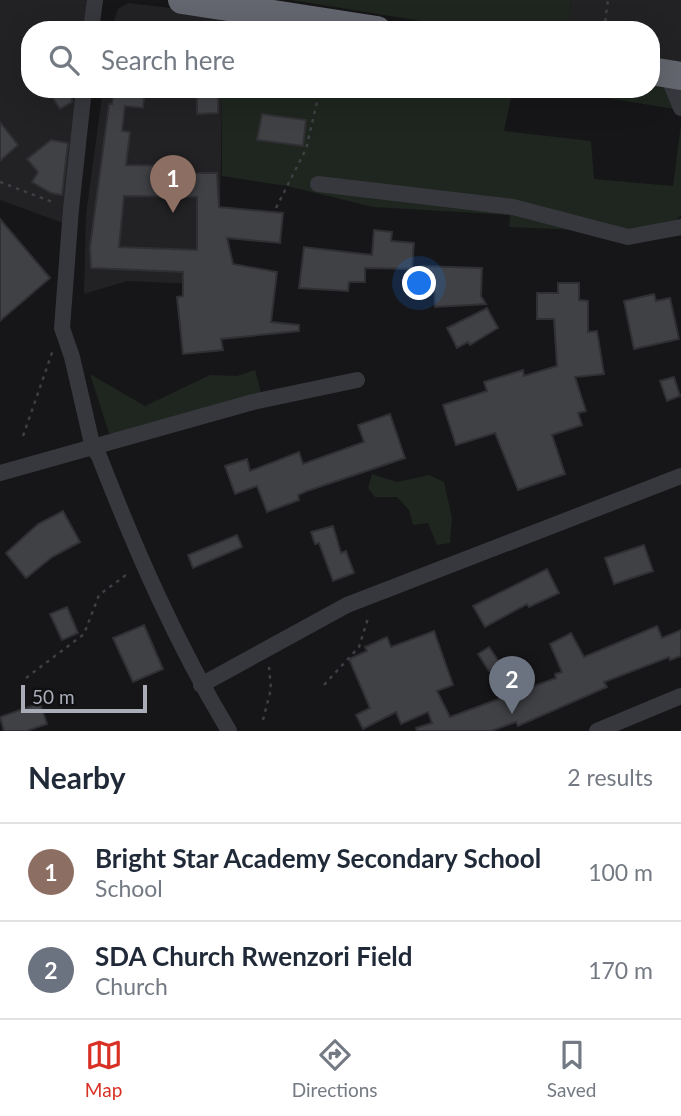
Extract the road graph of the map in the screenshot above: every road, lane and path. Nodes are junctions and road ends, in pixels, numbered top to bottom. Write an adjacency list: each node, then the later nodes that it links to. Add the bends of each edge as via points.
1 (95, 0): 4 (street)
2 (182, 0): 5 (highway)
3 (608, 0): 6 (path)
4 (92, 21)
5 (318, 21)
6 (605, 21)
7 (666, 74): 10 (street)
8 (84, 98): 14 (street)
9 (318, 98): 13 (path, via 306,149)
10 (681, 108)
11 (0, 181): 14 (path)
12 (318, 184): 15 (street, via 513,207 628,237)
13 (276, 208)
14 (71, 209): 16 (street)
15 (681, 227)
16 (62, 328): 18 (path); 19 (street)
17 (358, 380): 19 (street, via 253,402)
18 (23, 436)
19 (93, 448): 20 (street); 22 (street)
20 (0, 473)
21 (681, 476): 23 (street)
22 (141, 564): 25 (path, via 99,595 84,634); 26 (street)
23 (364, 598): 24 (street); 27 (path, via 370,618 359,647)
24 (268, 650): 26 (street); 29 (path, via 271,689)
25 (26, 678)
26 (201, 685): 30 (street)
27 (324, 685)
28 (681, 696): 31 (street)
29 (263, 720)
30 (229, 731)
31 (597, 731)

